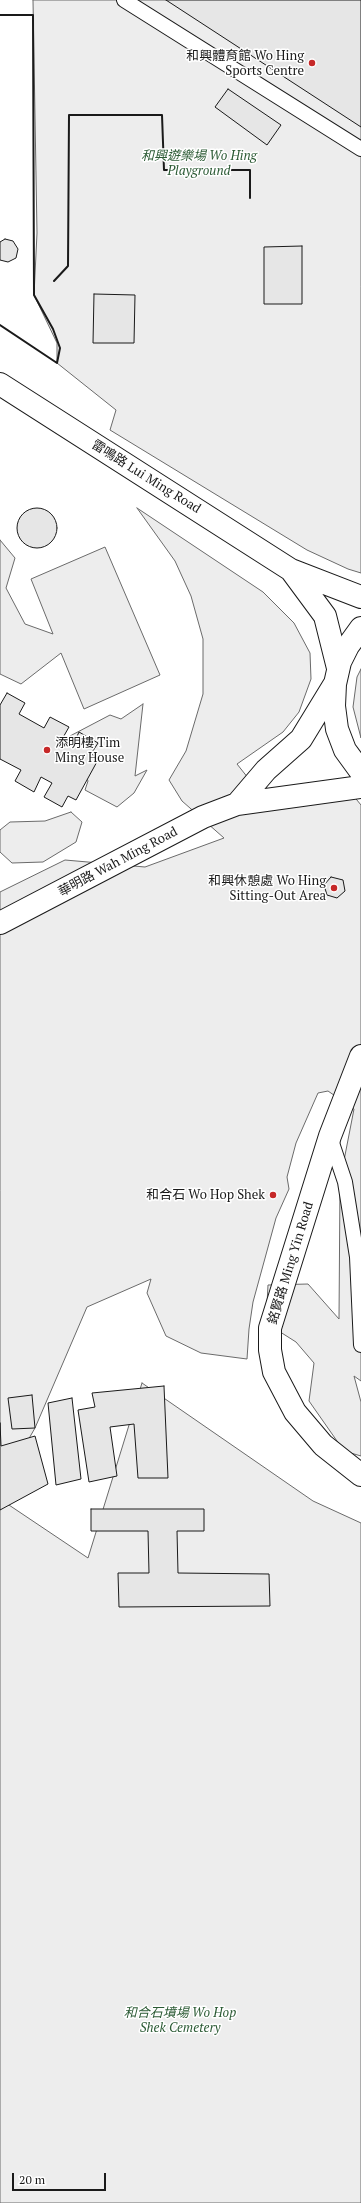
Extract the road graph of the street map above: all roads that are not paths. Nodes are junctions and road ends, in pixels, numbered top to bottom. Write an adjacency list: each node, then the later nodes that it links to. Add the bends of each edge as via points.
1 (124, 0): 2 (lane)
2 (361, 149)
3 (0, 384): 4 (street, 雷鳴路 Lui Ming Road)
4 (291, 570): 5 (street, 雷鳴路 Lui Ming Road); 7 (street, 雷鳴路 Lui Ming Road, via 325,616)
5 (361, 597)
6 (361, 628): 7 (street, via 348,646)
7 (337, 676): 8 (street, via 334,706 337,729 346,750); 10 (street, 華明路 Wah Ming Road, via 301,739 266,770)
8 (361, 772)
9 (361, 787): 10 (street, 華明路 Wah Ming Road)
10 (237, 804): 11 (street, 華明路 Wah Ming Road, via 203,817)
11 (0, 923)
12 (359, 1065): 13 (street, 銘賢路 Ming Yin Road)
13 (330, 1136): 14 (lane, via 346,1182 357,1257); 15 (street, 銘賢路 Ming Yin Road, via 270,1328 270,1350 274,1372 295,1412 323,1445)
14 (361, 1345)
15 (361, 1475)

